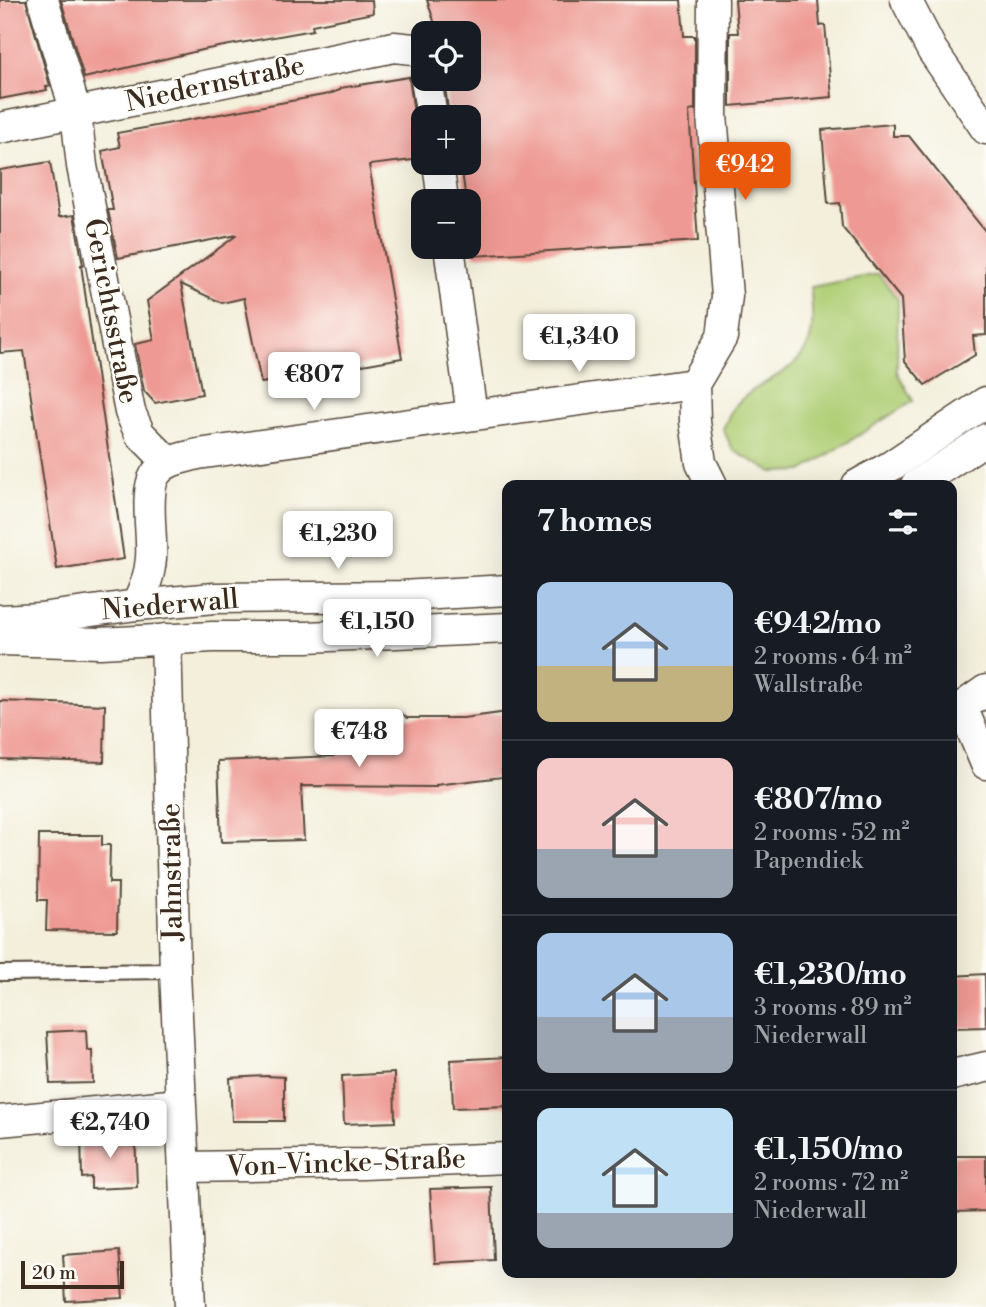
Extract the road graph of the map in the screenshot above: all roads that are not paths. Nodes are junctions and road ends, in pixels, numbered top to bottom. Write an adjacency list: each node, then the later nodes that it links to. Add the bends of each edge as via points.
1 (43, 0): 5 (street, Gerichtsstraße)
2 (713, 0): 9 (street, via 712,115 727,296 722,337)
3 (906, 0): 7 (street, via 932,50)
4 (411, 49): 5 (street, Niedernstraße, via 394,47)
5 (76, 113): 6 (street, Niedernstraße); 13 (street, Gerichtsstraße, via 82,166 130,412 140,434)
6 (0, 128)
7 (986, 129)
8 (451, 259): 11 (street)
9 (694, 384): 11 (street); 14 (street, via 695,422)
10 (986, 402): 15 (street)
11 (472, 415): 13 (street)
12 (986, 439): 16 (street)
13 (168, 462): 18 (street, via 154,476 151,558)
14 (707, 474)
15 (867, 480)
16 (924, 480)
17 (502, 590): 18 (street, Niederwall, via 214,598)
18 (137, 605): 19 (street, Niederwall)
19 (0, 620)
20 (502, 628): 21 (street, Niederwall)
21 (166, 639): 22 (street, Niederwall, via 100,643); 25 (street, Jahnstraße)
22 (0, 640)
23 (986, 690): 24 (street, via 962,707)
24 (986, 764)
25 (175, 971): 26 (lane); 29 (street, Jahnstraße)
26 (0, 973)
27 (986, 1067): 28 (street)
28 (957, 1074)
29 (180, 1104): 30 (street); 32 (street, Jahnstraße)
30 (0, 1121)
31 (502, 1158): 32 (street, Von-Vincke-Straße)
32 (185, 1167): 33 (street, Jahnstraße)
33 (190, 1307)

